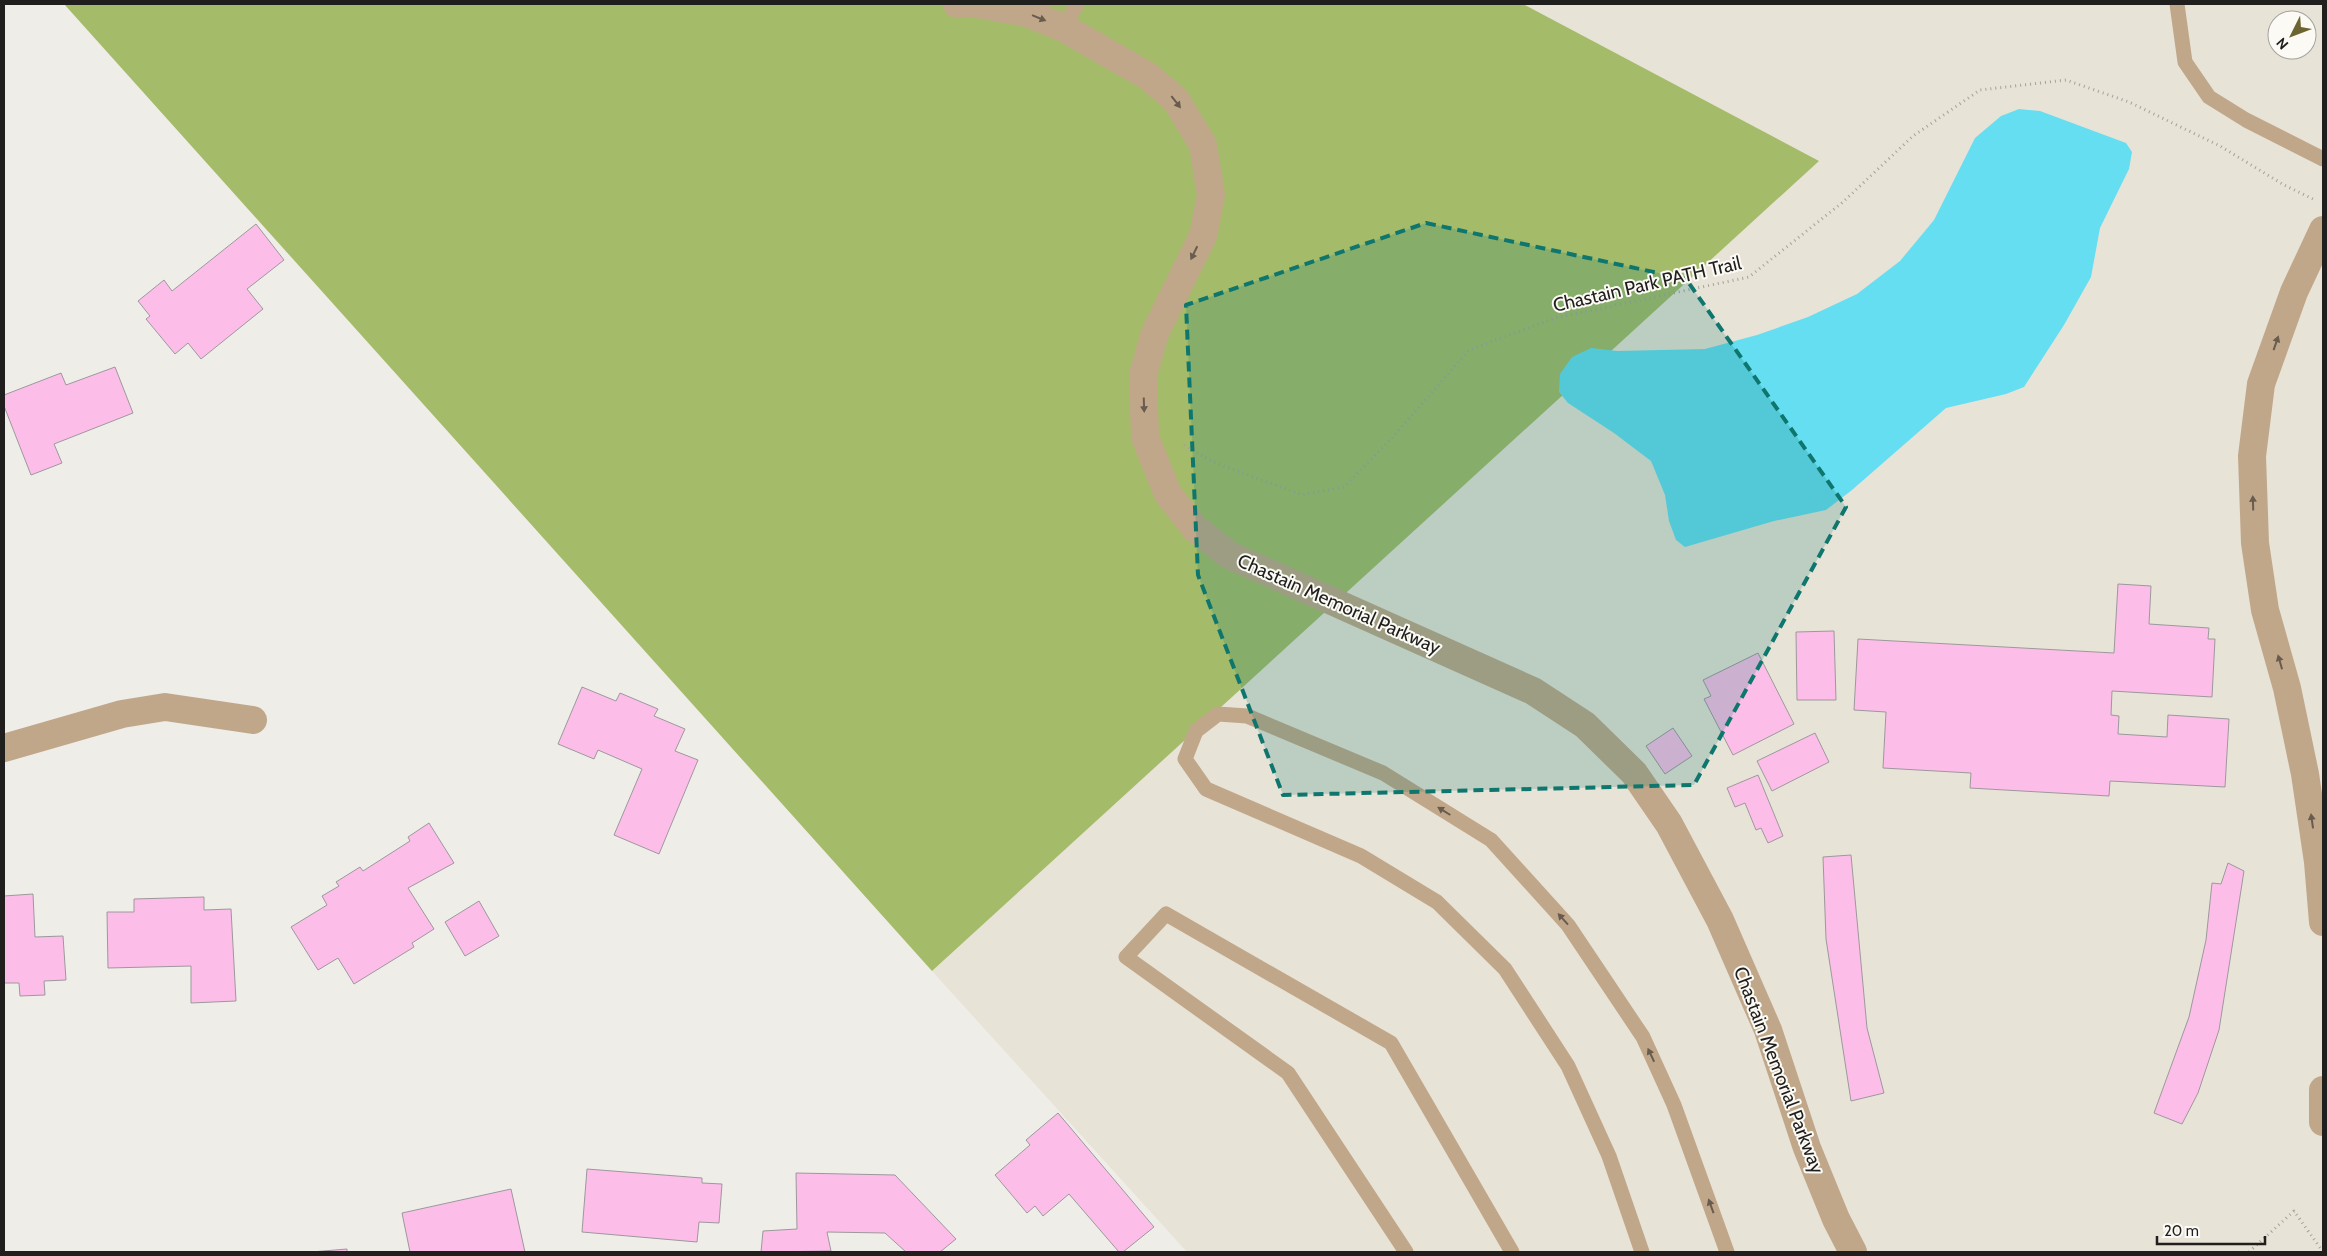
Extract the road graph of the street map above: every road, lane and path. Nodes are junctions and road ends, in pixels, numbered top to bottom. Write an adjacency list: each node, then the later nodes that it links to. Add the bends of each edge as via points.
1 (957, 4): 4 (street, Chastain Memorial Parkway)
2 (1076, 4): 5 (lane)
3 (2176, 4): 6 (lane, via 2185,62 2209,97)
4 (996, 6): 5 (street, Chastain Memorial Parkway, one-way to 5, via 1027,13)
5 (1064, 28): 9 (street, Chastain Memorial Parkway, one-way to 9, via 1148,76 1176,100 1203,145 1211,195 1203,236 1155,333 1144,375)
6 (2323, 160)
7 (2319, 202): 9 (path, Chastain Park PATH Trail, via 2220,146 2129,102 2066,80 1980,90 1913,136 1843,202 1749,277 1555,318 1469,350 1344,487 1302,495 1213,462)
8 (2323, 230): 12 (street, one-way to 8, via 2306,774 2265,610 2255,543 2252,456 2261,384 2294,292)
9 (1145, 421): 19 (street, Chastain Memorial Parkway, via 1145,436 1168,494 1195,528 1229,555 1533,691 1585,725 1634,773 1669,824 1720,920 1768,1030 1807,1148)
10 (253, 720): 11 (street, via 165,707 122,714)
11 (4, 748)
12 (2323, 922)
13 (2323, 1090): 14 (street)
14 (2323, 1122)
15 (1406, 1252): 16 (lane, via 1288,1073 1126,957 1166,914 1391,1043)
16 (1512, 1252)
17 (1642, 1252): 18 (lane, one-way to 17, via 1674,1105 1643,1036 1568,925 1491,840 1383,773 1247,716 1218,714 1196,731 1185,759 1206,789 1378,866 1437,902 1505,969 1568,1066 1609,1156)
18 (1727, 1252)
19 (1853, 1252)
20 (2249, 1252): 21 (path, via 2294,1211)
21 (2322, 1252)

